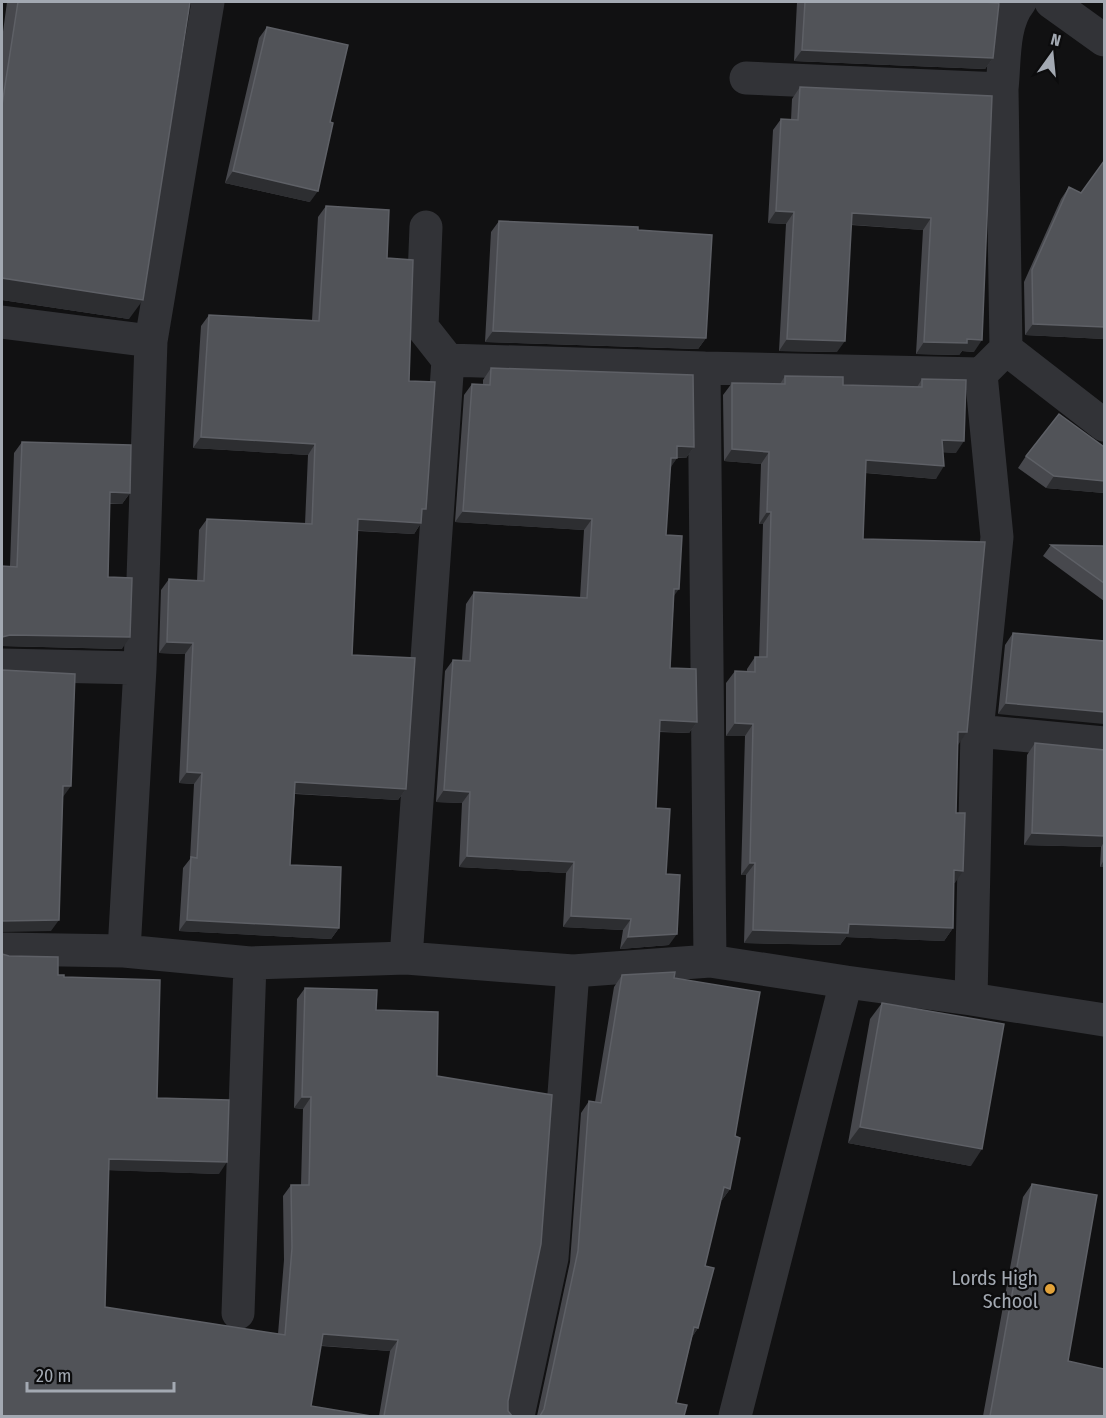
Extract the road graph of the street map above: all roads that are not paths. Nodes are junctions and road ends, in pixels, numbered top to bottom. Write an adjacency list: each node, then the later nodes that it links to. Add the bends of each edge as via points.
1 (208, 2): 9 (street)
2 (1020, 2): 6 (street, via 1012,10 1008,27)
3 (1051, 2): 4 (street)
4 (1104, 40)
5 (746, 78): 6 (street)
6 (1002, 89): 10 (street)
7 (426, 227): 11 (street, via 422,327)
8 (2, 322): 9 (street)
9 (151, 341): 16 (street)
10 (1006, 349): 13 (street); 14 (street)
11 (448, 360): 12 (street); 21 (street)
12 (704, 368): 13 (street); 22 (street)
13 (981, 374): 17 (street, via 997,537)
14 (1104, 425)
15 (2, 665): 16 (street)
16 (140, 668): 20 (street)
17 (977, 730): 18 (street); 26 (street)
18 (1104, 743)
19 (2, 949): 20 (street)
20 (124, 951): 23 (street)
21 (406, 958): 23 (street); 24 (street)
22 (710, 961): 24 (street); 25 (street)
23 (250, 963): 28 (street)
24 (573, 971): 29 (street, via 552,1258)
25 (846, 982): 26 (street); 30 (street)
26 (971, 999): 27 (street)
27 (1104, 1020)
28 (238, 1313)
29 (518, 1416)
30 (735, 1416)

